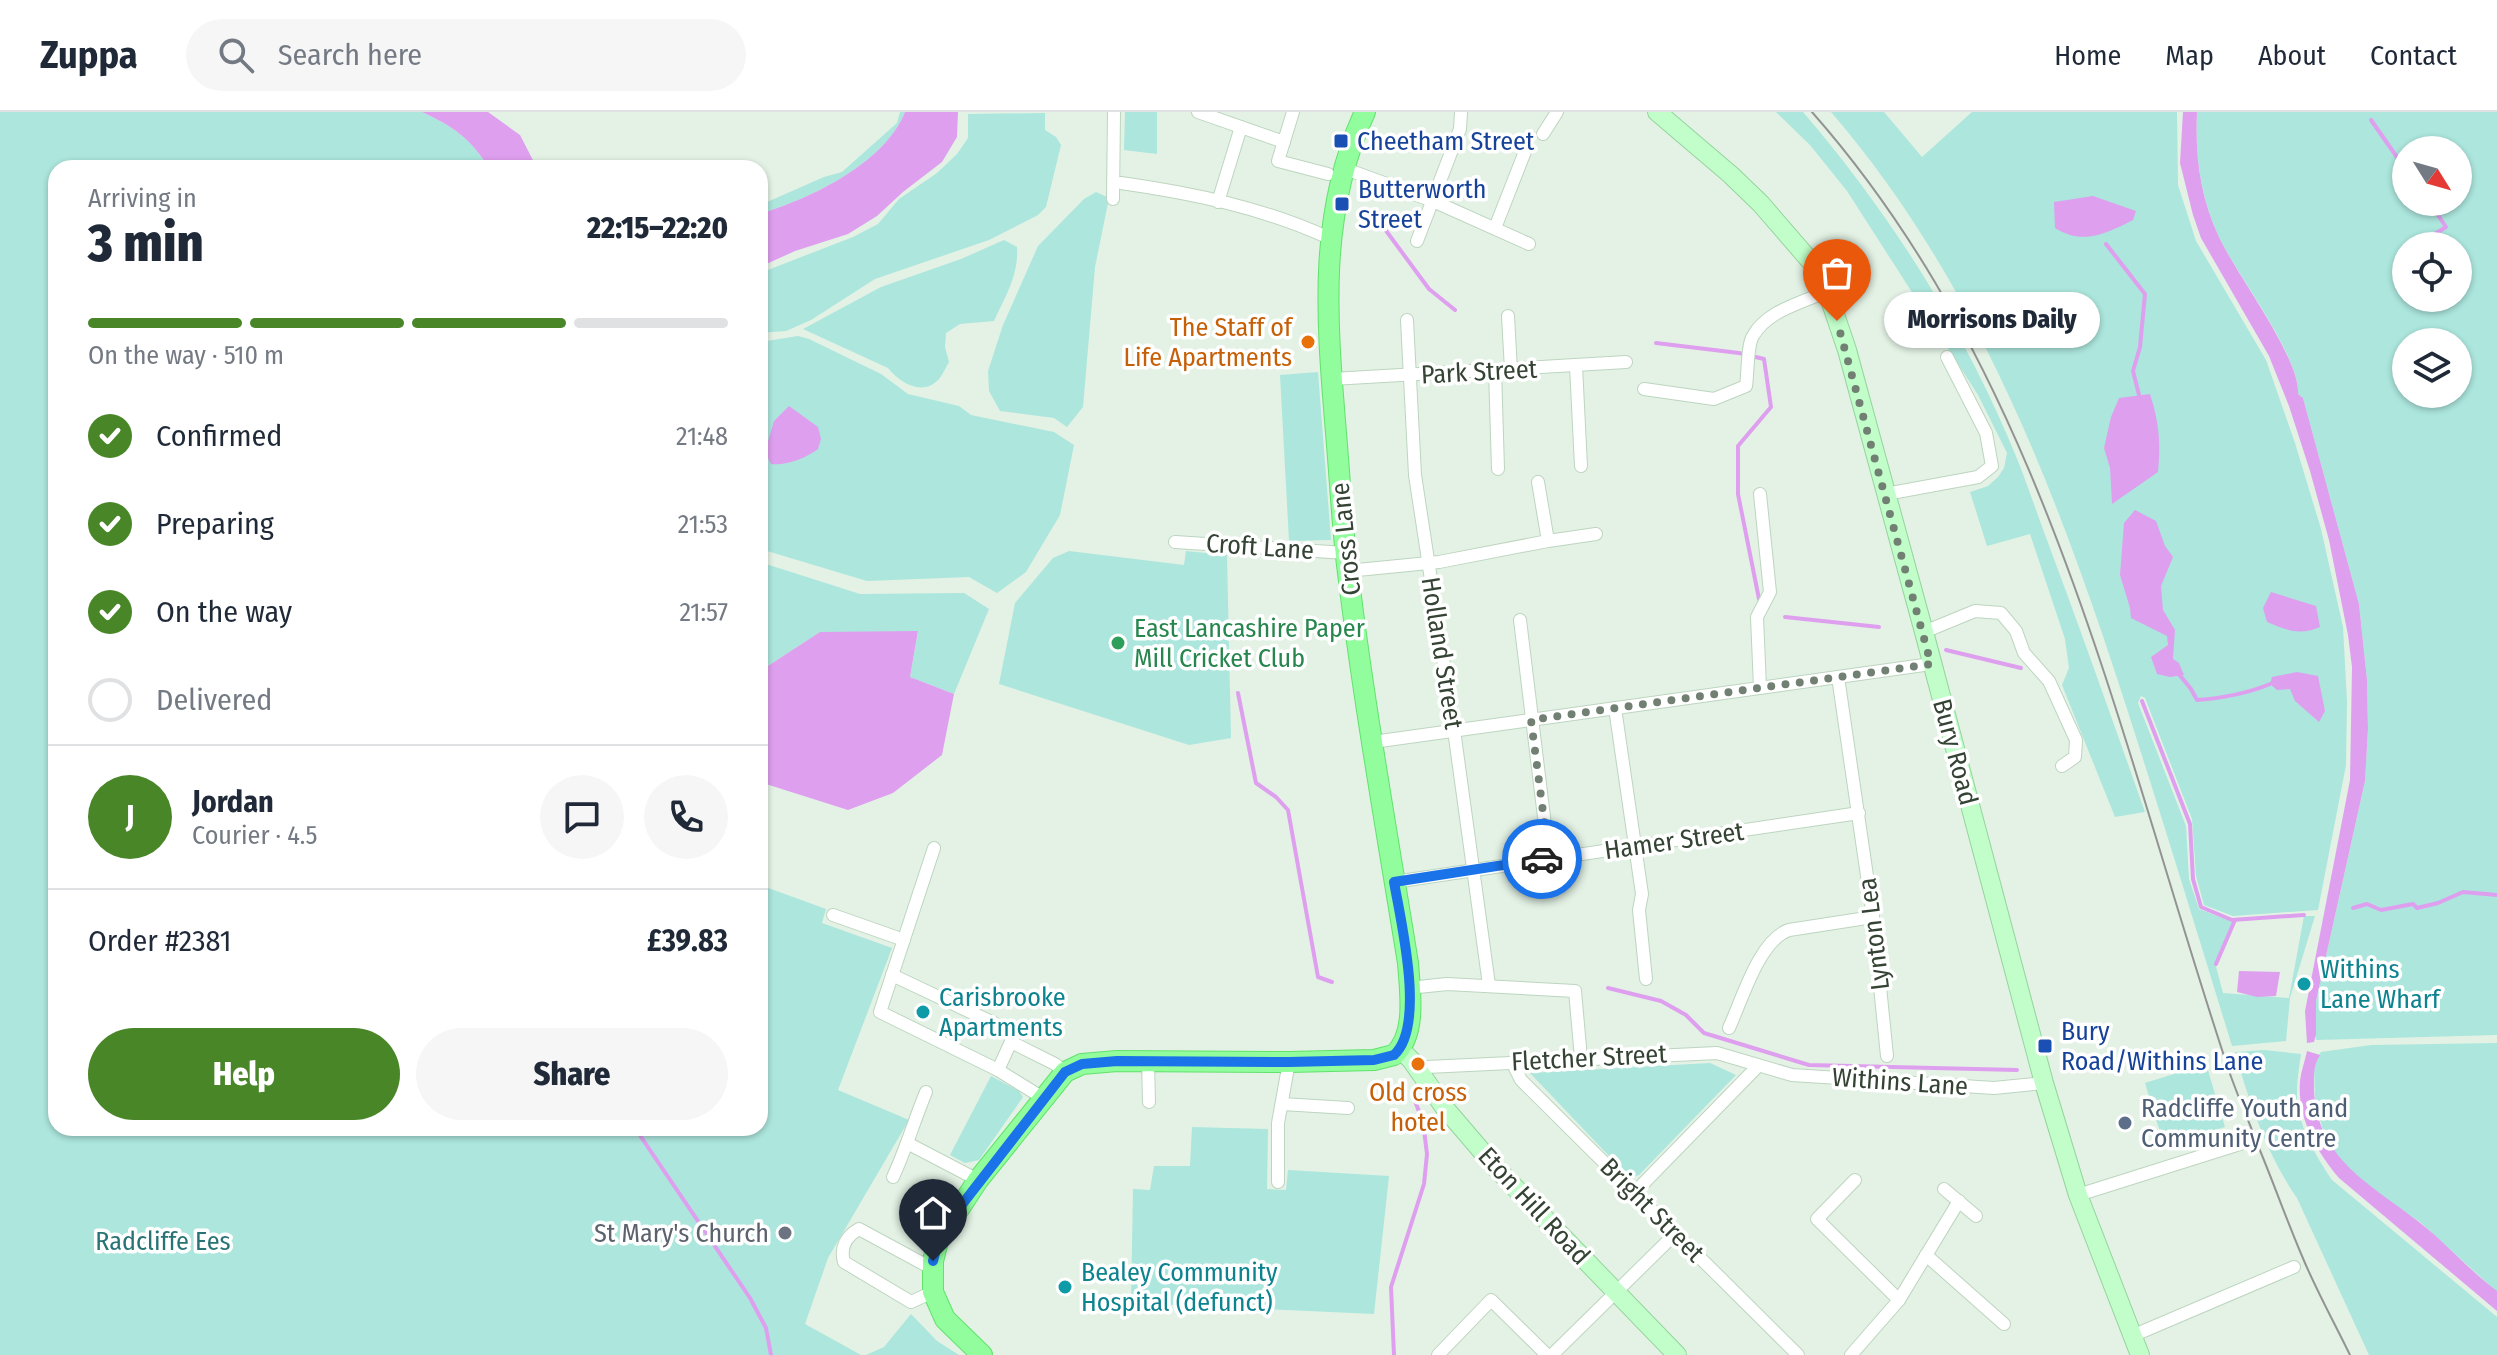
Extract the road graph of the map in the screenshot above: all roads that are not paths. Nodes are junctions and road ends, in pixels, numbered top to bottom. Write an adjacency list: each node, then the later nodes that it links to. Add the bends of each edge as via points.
1 (1114, 112): 14 (street)
2 (1198, 112): 8 (street)
3 (1293, 112): 10 (street)
4 (1365, 112): 12 (main road, Cross Lane)
5 (1557, 112): 9 (street)
6 (1657, 112): 21 (street, Bury Road, via 1761,204 1812,263)
7 (1461, 118): 15 (street)
8 (1241, 127): 10 (street); 16 (street)
9 (1543, 134)
10 (1284, 142): 12 (street, via 1278,161)
11 (1526, 149): 17 (street)
12 (1335, 171): 15 (street); 18 (main road, Cross Lane)
13 (1121, 183): 16 (street)
14 (1113, 199)
15 (1433, 201): 17 (street); 19 (street)
16 (1218, 202): 18 (street, via 1287,218)
17 (1495, 228): 20 (street)
18 (1329, 238): 30 (main road, Cross Lane)
19 (1417, 241)
20 (1529, 244)
21 (1827, 291): 31 (street, via 1784,309 1751,338 1746,386 1714,399); 36 (street, Bury Road)
22 (1508, 316): 28 (street)
23 (1407, 320): 29 (street, Holland Street)
24 (1947, 357): 36 (street, via 1986,433 1992,466 1978,477)
25 (1626, 362): 26 (street, Park Street)
26 (1576, 366): 28 (street, Park Street); 32 (street)
27 (1495, 370): 28 (street, Park Street); 29 (street, Park Street); 33 (street)
28 (1511, 370)
29 (1410, 375): 30 (street, Park Street); 41 (street, Holland Street, via 1415,475)
30 (1332, 379): 40 (main road, Cross Lane)
31 (1644, 389)
32 (1581, 466)
33 (1498, 469)
34 (1538, 482): 38 (street)
35 (1760, 494): 46 (street, via 1770,592 1757,617)
36 (1886, 494): 43 (street, Bury Road)
37 (1596, 534): 38 (street, Croft Lane)
38 (1548, 541): 41 (street, Croft Lane)
39 (1175, 542): 40 (street, Croft Lane)
40 (1347, 562): 41 (street, Croft Lane); 50 (main road, Cross Lane)
41 (1427, 562): 49 (street, Holland Street)
42 (1520, 620): 48 (street)
43 (1924, 632): 44 (street, Bury Road); 51 (street, via 1975,611 2001,613 2016,631 2024,653 2049,681 2076,740 2075,757)
44 (1931, 664): 45 (street); 77 (street, Bury Road)
45 (1838, 677): 46 (street); 52 (street, Lynton Lea)
46 (1760, 688): 47 (street)
47 (1615, 708): 48 (street); 54 (street)
48 (1531, 720): 49 (street); 55 (street)
49 (1454, 730): 50 (street); 56 (street, Holland Street)
50 (1373, 742): 57 (main road, Cross Lane)
51 (2062, 766)
52 (1859, 813): 54 (street, Hamer Street); 59 (street, Lynton Lea)
53 (934, 848): 60 (street)
54 (1637, 848): 55 (street, Hamer Street); 62 (street)
55 (1549, 858): 56 (street, Hamer Street)
56 (1474, 870): 57 (street, Hamer Street); 63 (street, Holland Street)
57 (1394, 882): 64 (main road, Cross Lane)
58 (833, 915): 60 (street)
59 (1873, 917): 65 (street, via 1789,930 1776,937 1763,953); 68 (street, Lynton Lea)
60 (904, 940): 61 (street)
61 (892, 975): 66 (street); 74 (street, via 880,1012)
62 (1646, 979)
63 (1489, 985): 64 (street); 69 (street, via 1575,991)
64 (1409, 988): 67 (main road, Cross Lane, via 1408,1028)
65 (1729, 1028)
66 (1013, 1037): 74 (street); 75 (street)
67 (1400, 1049): 72 (main road, via 1374,1060); 76 (street, Eton Hill Road)
68 (1887, 1056)
69 (1581, 1058): 70 (street, Fletcher Street); 73 (street, Fletcher Street, via 1717,1053)
70 (1514, 1061): 76 (street, Fletcher Street, via 1427,1067); 90 (street, Bright Street, via 1521,1080)
71 (1148, 1062): 72 (main road); 75 (main road, via 1082,1064); 80 (street)
72 (1289, 1062): 81 (street)
73 (1757, 1067): 77 (street, Withins Lane, via 1792,1075 1994,1088); 90 (street)
74 (998, 1070): 79 (street)
75 (1065, 1072): 79 (main road)
76 (1420, 1072): 99 (street, Eton Hill Road, via 1497,1169)
77 (2044, 1083): 91 (street, Bury Road)
78 (926, 1092): 84 (street)
79 (1043, 1098): 86 (main road)
80 (1149, 1102)
81 (1282, 1104): 82 (street); 88 (street)
82 (1348, 1108)
83 (2243, 1143): 91 (street)
84 (909, 1144): 85 (street); 86 (street)
85 (893, 1177)
86 (978, 1180): 97 (main road, via 938,1241)
87 (1855, 1180): 100 (street, via 1817,1219)
88 (1278, 1182)
89 (1944, 1189): 92 (street)
90 (1635, 1192): 94 (street, Bright Street)
91 (2078, 1195): 102 (street, Bury Road)
92 (1959, 1201): 93 (street); 95 (street)
93 (1976, 1216)
94 (1675, 1234): 99 (street); 107 (street, Bright Street)
95 (1926, 1255): 100 (street); 101 (street)
96 (2294, 1267): 102 (street)
97 (933, 1269): 98 (main road); 98 (street, via 859,1229 841,1253 844,1262 911,1302)
98 (933, 1292): 103 (main road, via 945,1319)
99 (1616, 1292): 105 (street); 106 (street, Eton Hill Road)
100 (1899, 1300): 108 (street)
101 (2004, 1324)
102 (2132, 1336): 109 (street, Bury Road)
103 (982, 1355)
104 (1438, 1355): 105 (street, via 1491,1300)
105 (1549, 1355)
106 (1677, 1355)
107 (1798, 1355)
108 (1851, 1355)
109 (2140, 1355)

